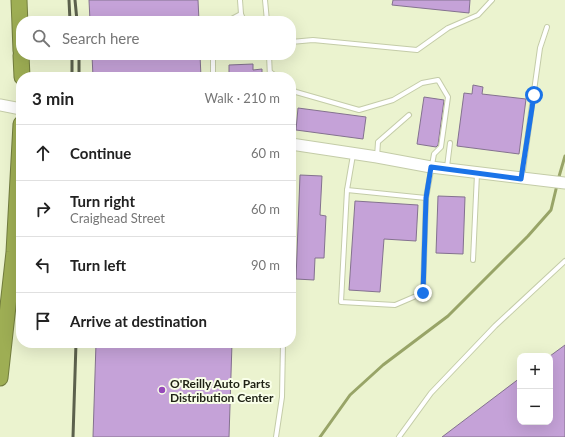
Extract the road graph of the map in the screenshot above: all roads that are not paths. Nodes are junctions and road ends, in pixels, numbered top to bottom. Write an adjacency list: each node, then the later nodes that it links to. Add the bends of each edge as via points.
1 (19, 0): 6 (highway)
2 (240, 0): 5 (lane)
3 (265, 0): 8 (lane)
4 (492, 0): 10 (lane, via 478,15 448,28 418,50 313,40)
5 (241, 14): 7 (lane)
6 (20, 16)
7 (237, 16)
8 (267, 16)
9 (547, 27): 26 (lane, via 540,48)
10 (296, 42)
11 (212, 60): 13 (lane)
12 (269, 60): 14 (lane)
13 (213, 72)
14 (270, 72)
15 (296, 92): 23 (lane, via 359,110 393,100 422,83 438,80 448,96 441,147 434,154)
16 (0, 105): 17 (street)
17 (16, 107)
18 (409, 116): 22 (lane, via 378,142)
19 (450, 143): 24 (lane)
20 (296, 145): 21 (street)
21 (353, 154): 22 (street); 28 (lane)
22 (377, 157): 23 (street)
23 (431, 167): 24 (street); 29 (lane)
24 (446, 169): 25 (street)
25 (477, 173): 26 (street); 31 (lane)
26 (526, 179): 27 (street)
27 (565, 183)
28 (347, 190): 29 (lane); 29 (lane, via 341,302 395,305 423,293)
29 (426, 198)
30 (16, 217): 34 (highway)
31 (473, 260)
32 (565, 261): 36 (lane, via 495,326 431,393)
33 (283, 348): 35 (lane, via 282,397)
34 (0, 378)
35 (276, 437)
36 (399, 437)

